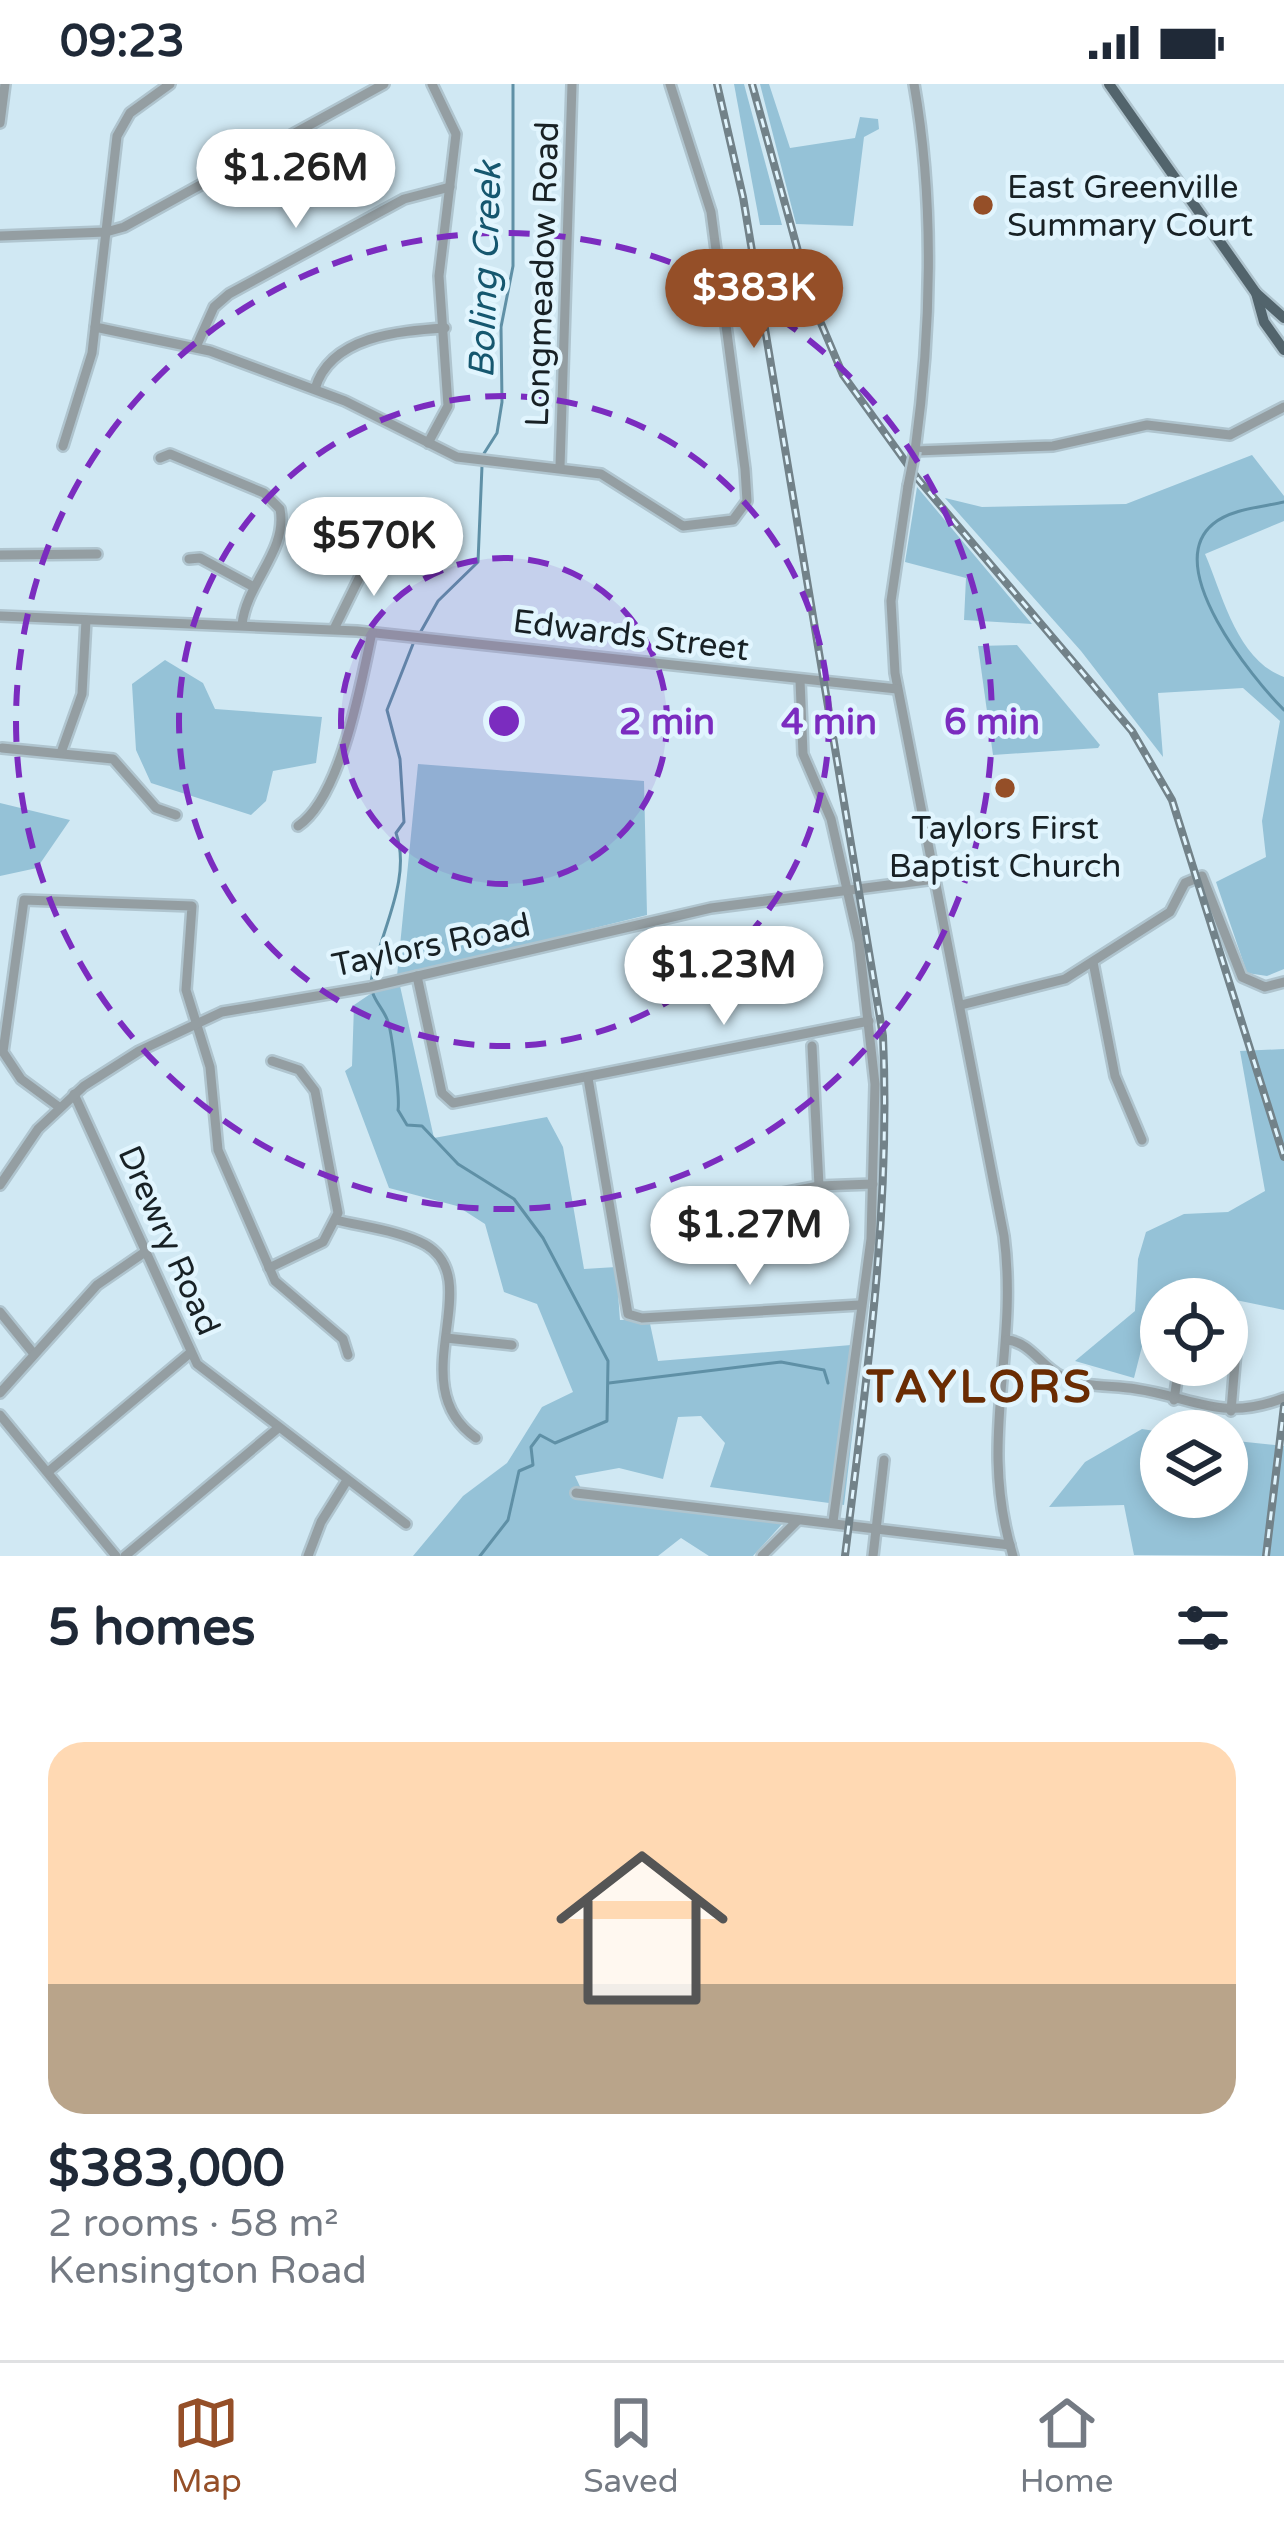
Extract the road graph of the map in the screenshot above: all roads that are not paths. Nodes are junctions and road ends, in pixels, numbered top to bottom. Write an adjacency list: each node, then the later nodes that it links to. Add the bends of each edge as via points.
1 (4, 84): 9 (street)
2 (170, 84): 11 (street, via 119,128)
3 (384, 84): 11 (street)
4 (432, 84): 10 (street, via 455,129)
5 (572, 84): 25 (street, Longmeadow Road)
6 (670, 84): 25 (street, via 711,212 745,507 733,520 686,526 612,478)
7 (914, 84): 23 (street, via 925,227)
8 (1109, 84): 13 (main road)
9 (0, 123)
10 (450, 187): 16 (street, via 440,275); 17 (street, via 404,199 229,294)
11 (106, 232): 12 (street); 15 (street)
12 (0, 236)
13 (1256, 293): 14 (main road); 18 (main road)
14 (1284, 318)
15 (95, 327): 17 (street); 22 (street)
16 (445, 328): 19 (street, via 374,338 330,362); 21 (street, via 448,406)
17 (196, 347): 19 (street)
18 (1284, 350)
19 (315, 389): 21 (street)
20 (1284, 407): 23 (street, via 1230,435 1150,425 1053,446)
21 (428, 443): 25 (street, via 464,458)
22 (63, 446)
23 (915, 451): 37 (street, bridge, via 891,601)
24 (160, 458): 30 (street, via 170,454 274,501 283,530)
25 (560, 467)
26 (373, 550): 34 (street)
27 (97, 554): 28 (street)
28 (0, 555)
29 (189, 559): 30 (street)
30 (252, 586): 33 (street)
31 (0, 616): 32 (street, Edwards Street)
32 (86, 620): 33 (street, Edwards Street); 39 (street, via 82,694)
33 (242, 626): 34 (street, Edwards Street)
34 (334, 629): 35 (street, Edwards Street)
35 (373, 632): 36 (street, Edwards Street); 41 (street, via 336,777)
36 (800, 680): 37 (street, Edwards Street); 43 (street, via 803,754 831,819)
37 (897, 688): 42 (street)
38 (2, 748): 39 (street)
39 (62, 750): 40 (street, via 118,761 156,808)
40 (176, 815)
41 (298, 826)
42 (935, 879): 43 (street, Taylors Road); 47 (street)
43 (844, 889): 45 (street, Taylors Road, via 711,908); 48 (street)
44 (1093, 962): 46 (street, via 1170,912 1198,877 1207,880 1242,977 1265,987); 47 (street, via 1054,984); 55 (street, via 1115,1076)
45 (416, 976): 49 (street, Taylors Road, via 241,1007); 52 (street, via 449,1102)
46 (1284, 982)
47 (961, 1006): 66 (street, via 1004,1236)
48 (869, 1022): 52 (street); 56 (street)
49 (195, 1023): 53 (street, Taylors Road); 54 (street, via 186,990 192,906 24,900 3,1052 21,1079); 62 (street, via 210,1067 218,1150)
50 (812, 1046): 58 (street)
51 (272, 1061): 60 (street, via 299,1070 315,1091)
52 (588, 1078): 63 (street, via 628,1314)
53 (74, 1094): 54 (street, Taylors Road); 61 (street, Drewry Road)
54 (59, 1107): 57 (street, Taylors Road)
55 (1142, 1140)
56 (874, 1184): 58 (street); 63 (street)
57 (0, 1186)
58 (819, 1186): 59 (street)
59 (709, 1207)
60 (337, 1220): 62 (street, via 318,1246); 65 (street, via 437,1254 448,1278)
61 (145, 1252): 68 (street, Drewry Road); 69 (street, via 97,1285)
62 (269, 1268): 70 (street, via 284,1292 343,1339)
63 (860, 1305): 85 (street)
64 (0, 1312): 69 (street)
65 (446, 1338): 67 (street); 79 (street, via 444,1402)
66 (1007, 1340): 74 (street, via 1068,1379); 88 (street, via 994,1453)
67 (512, 1346)
68 (190, 1353): 78 (street, Drewry Road); 81 (street)
69 (34, 1354): 72 (street)
70 (348, 1355)
71 (1176, 1386): 74 (street)
72 (0, 1393)
73 (1284, 1398): 76 (street)
74 (1174, 1400): 75 (street)
75 (1226, 1410)
76 (1235, 1410)
77 (0, 1415): 81 (street)
78 (277, 1429): 82 (street, Drewry Road); 89 (street)
79 (476, 1438)
80 (884, 1460): 87 (street)
81 (48, 1472): 89 (street)
82 (346, 1481): 86 (street, Drewry Road); 90 (street)
83 (576, 1492): 84 (street)
84 (798, 1520): 85 (street); 91 (street)
85 (833, 1522): 87 (street)
86 (406, 1524)
87 (875, 1530): 88 (street); 92 (street)
88 (1012, 1551)
89 (121, 1556)
90 (308, 1556)
91 (762, 1556)
92 (873, 1556)

